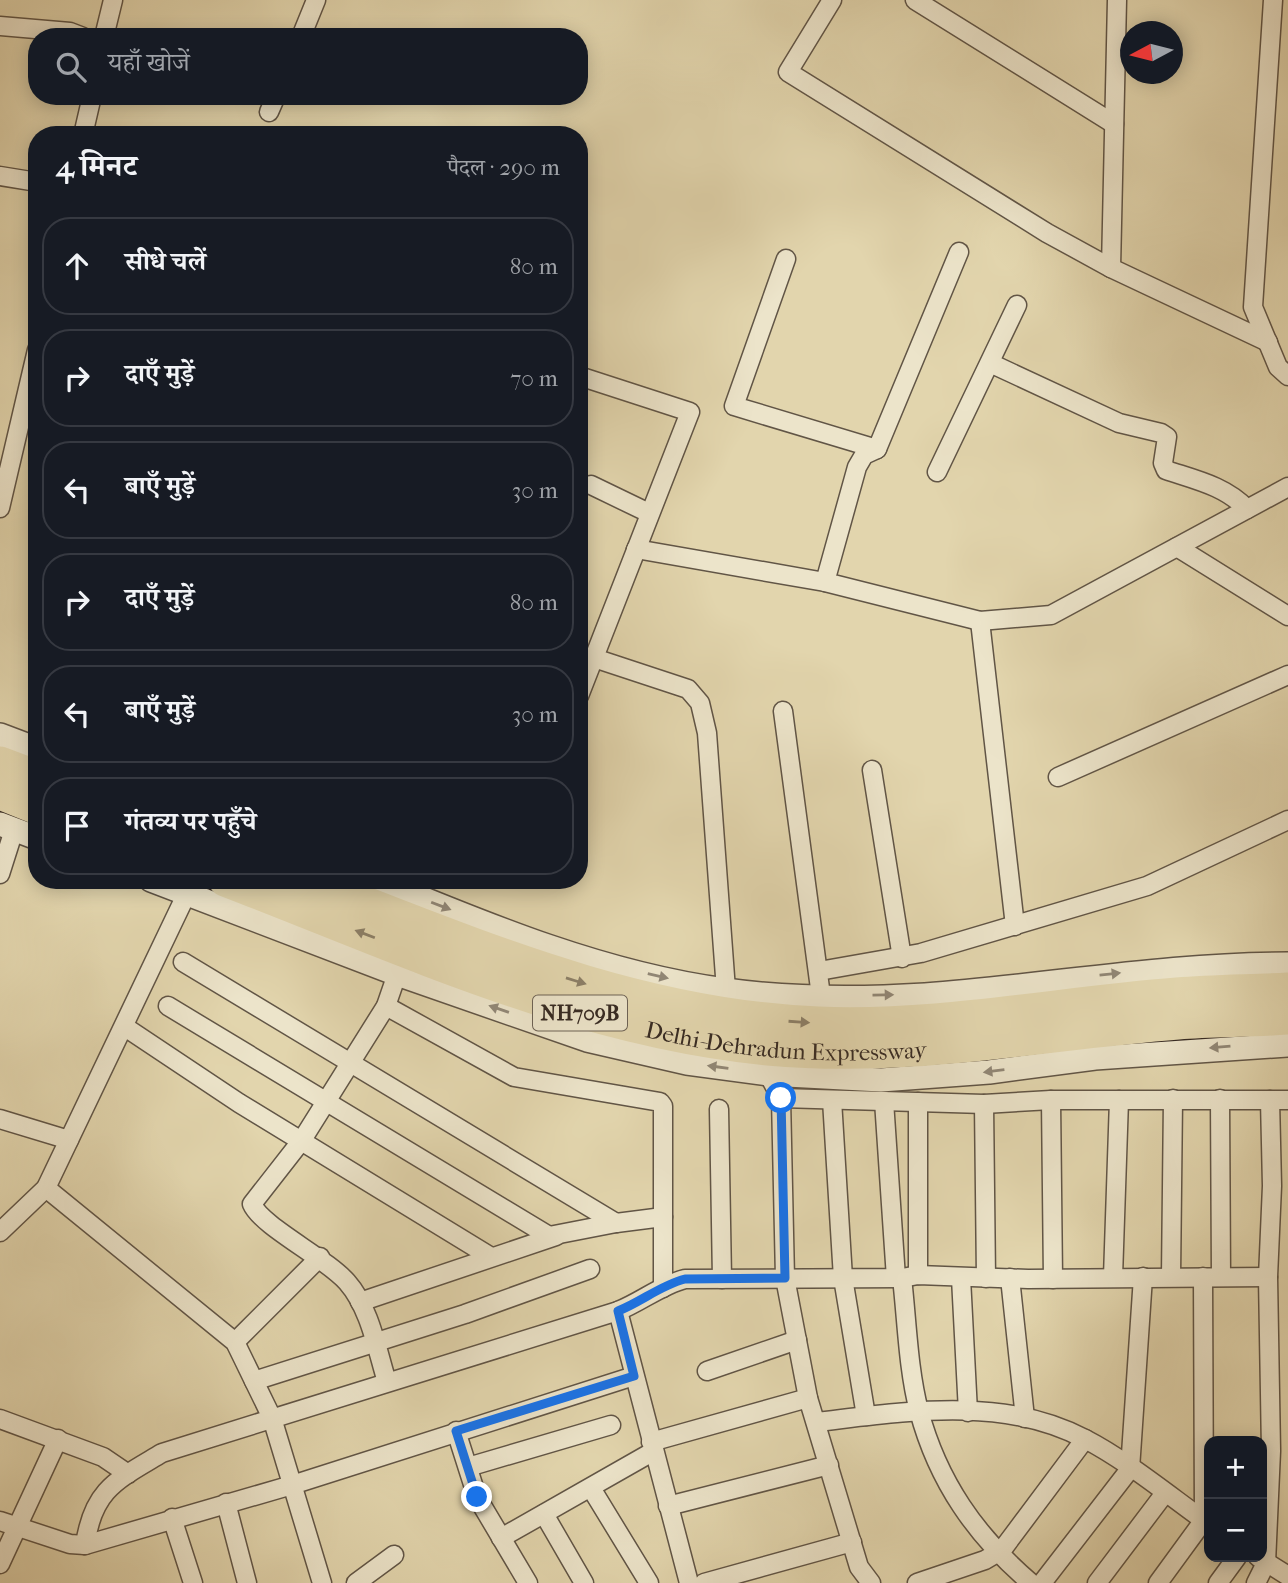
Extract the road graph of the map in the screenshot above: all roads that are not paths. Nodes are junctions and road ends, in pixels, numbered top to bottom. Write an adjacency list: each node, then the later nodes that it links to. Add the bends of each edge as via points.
1 (113, 0): 9 (street)
2 (316, 0): 10 (street)
3 (832, 0): 18 (street, via 788,72)
4 (915, 0): 12 (street)
5 (1117, 0): 12 (street)
6 (1273, 0): 20 (street, via 1253,307)
7 (0, 26): 8 (street)
8 (28, 28)
9 (106, 28)
10 (305, 28)
11 (90, 105): 13 (street)
12 (1114, 124): 18 (street)
13 (85, 126)
14 (0, 176): 15 (street)
15 (28, 181)
16 (959, 253): 25 (street)
17 (786, 259): 25 (street, via 734,406)
18 (1111, 268): 20 (street)
19 (1017, 305): 21 (street)
20 (1268, 342): 22 (street, via 1278,368)
21 (990, 363): 26 (street); 30 (street, via 1119,423 1161,433 1167,437 1166,470 1221,488)
22 (1288, 376)
23 (588, 379): 31 (street, via 690,412)
24 (28, 400): 29 (street)
25 (877, 449): 34 (street, via 864,455 857,467)
26 (937, 472)
27 (591, 485): 31 (street)
28 (1288, 487): 30 (street)
29 (0, 508)
30 (1247, 509): 32 (street)
31 (649, 513): 33 (street)
32 (1177, 547): 35 (street); 36 (street, via 1051,615)
33 (636, 549): 34 (street); 37 (street)
34 (825, 582): 36 (street)
35 (1288, 616)
36 (980, 621): 56 (street)
37 (594, 658): 38 (street); 63 (street, via 688,689 700,704 707,733)
38 (588, 673)
39 (1288, 675): 46 (street)
40 (783, 710): 60 (street)
41 (0, 736): 42 (street)
42 (28, 746)
43 (0, 763): 45 (highway)
44 (872, 771): 57 (street)
45 (28, 774)
46 (1058, 777)
47 (0, 793): 49 (highway)
48 (1288, 820): 56 (street, via 1147,886)
49 (17, 821): 50 (street)
50 (0, 874)
51 (190, 889): 68 (street)
52 (196, 889): 61 (street)
53 (248, 889): 67 (highway, Delhi-Dehradun Expressway / NH709B, one-way to 53, via 1178,1023 908,1052 815,1052 722,1044 623,1024 526,996)
54 (330, 889): 62 (highway, Delhi-Dehradun Expressway / NH709B, one-way to 62, via 582,984 678,1007 771,1020 907,1024 1175,994)
55 (401, 889): 63 (street, one-way to 63, via 524,938 622,967)
56 (1014, 926): 57 (street)
57 (902, 958): 60 (street)
58 (183, 962): 70 (street)
59 (1288, 964): 64 (street, one-way to 59, via 924,995 1214,964)
60 (818, 971): 64 (street)
61 (397, 974): 66 (street); 71 (street, one-way to 61, via 687,1063 587,1040)
62 (1288, 989)
63 (726, 990): 64 (street)
64 (821, 996)
65 (168, 1006): 79 (street)
66 (386, 1006): 70 (street); 88 (street, via 514,1077 660,1102)
67 (1288, 1018)
68 (125, 1027): 85 (street); 86 (street)
69 (1288, 1045): 71 (street, one-way to 71, via 1094,1058 881,1080)
70 (351, 1062): 79 (street); 89 (street)
71 (768, 1074): 72 (street)
72 (781, 1098): 75 (street); 101 (street)
73 (1172, 1099): 74 (street); 77 (street); 98 (street)
74 (1220, 1099): 78 (street); 99 (street)
75 (832, 1100): 80 (street); 102 (street)
76 (1051, 1100): 77 (street); 82 (street); 107 (street)
77 (1119, 1100): 96 (street)
78 (1279, 1100): 100 (street)
79 (326, 1101): 86 (street); 91 (street, via 549,1236)
80 (884, 1101): 81 (street); 95 (street)
81 (918, 1102): 82 (street); 95 (street)
82 (984, 1104): 104 (street)
83 (719, 1109): 106 (street)
84 (0, 1119): 85 (street)
85 (69, 1140): 87 (street)
86 (302, 1140): 92 (street, via 252,1204 260,1216); 93 (street)
87 (46, 1188): 90 (street); 112 (street)
88 (663, 1217): 89 (street); 108 (street)
89 (616, 1223): 91 (street)
90 (0, 1232)
91 (558, 1236): 93 (street)
92 (320, 1257): 109 (street); 112 (street)
93 (491, 1257): 109 (street)
94 (590, 1269): 113 (street)
95 (905, 1277): 102 (street); 103 (street); 119 (street)
96 (1113, 1277): 97 (street); 107 (street)
97 (1143, 1277): 98 (street); 134 (street)
98 (1171, 1277): 99 (street)
99 (1212, 1277): 100 (street); 139 (street)
100 (1268, 1277): 131 (street)
101 (785, 1278): 102 (street); 106 (street); 111 (street)
102 (843, 1278): 121 (street)
103 (961, 1278): 104 (street); 120 (street)
104 (986, 1278): 105 (street)
105 (1010, 1278): 107 (street); 123 (street)
106 (722, 1279): 108 (street, via 685,1279)
107 (1053, 1279)
108 (663, 1288): 110 (street)
109 (360, 1302): 113 (street)
110 (618, 1311): 115 (street); 117 (street)
111 (797, 1340): 114 (street); 118 (street)
112 (235, 1342): 116 (street)
113 (374, 1343): 116 (street); 117 (street)
114 (707, 1371)
115 (634, 1376): 127 (street); 130 (street)
116 (254, 1381): 122 (street)
117 (387, 1382): 122 (street)
118 (808, 1398): 125 (street); 130 (street)
119 (919, 1410): 120 (street); 121 (street); 151 (street, via 959,1507)
120 (968, 1412): 123 (street)
121 (866, 1416): 125 (street)
122 (272, 1418): 135 (street, via 162,1453); 136 (street)
123 (1025, 1418): 129 (street)
124 (0, 1419): 128 (street)
125 (816, 1422): 132 (street)
126 (611, 1425): 133 (street)
127 (456, 1431): 133 (street); 136 (street)
128 (58, 1439): 135 (street, via 103,1457); 145 (street)
129 (1085, 1439): 134 (street); 151 (street)
130 (652, 1446): 137 (street); 141 (street)
131 (1280, 1451): 147 (street)
132 (829, 1465): 141 (street); 149 (street)
133 (468, 1467): 148 (street, via 477,1497)
134 (1130, 1469): 138 (street); 171 (street)
135 (128, 1474): 150 (street, via 94,1506)
136 (292, 1485): 140 (street); 161 (street)
137 (591, 1488): 142 (street); 165 (street)
138 (1165, 1493): 144 (street); 172 (street)
139 (1207, 1499)
140 (226, 1503): 143 (street); 160 (street)
141 (668, 1506): 166 (street)
142 (544, 1514): 148 (street); 164 (street)
143 (172, 1518): 150 (street); 159 (street)
144 (1204, 1520)
145 (8, 1524): 150 (street); 156 (street)
146 (1204, 1526): 173 (street)
147 (1267, 1526)
148 (501, 1538): 163 (street)
149 (852, 1542): 167 (street); 168 (street, via 859,1567)
150 (85, 1545)
151 (996, 1553): 158 (street); 170 (street)
152 (394, 1555): 162 (street)
153 (1233, 1562): 174 (street)
154 (1261, 1562): 175 (street)
155 (1264, 1562): 157 (street)
156 (0, 1564)
157 (1288, 1576)
158 (945, 1579): 169 (street)
159 (193, 1583)
160 (247, 1583)
161 (322, 1583)
162 (356, 1583)
163 (528, 1583)
164 (584, 1583)
165 (649, 1583)
166 (689, 1583)
167 (704, 1583)
168 (871, 1583)
169 (917, 1583)
170 (1031, 1583)
171 (1042, 1583)
172 (1097, 1583)
173 (1158, 1583)
174 (1218, 1583)
175 (1256, 1583)

